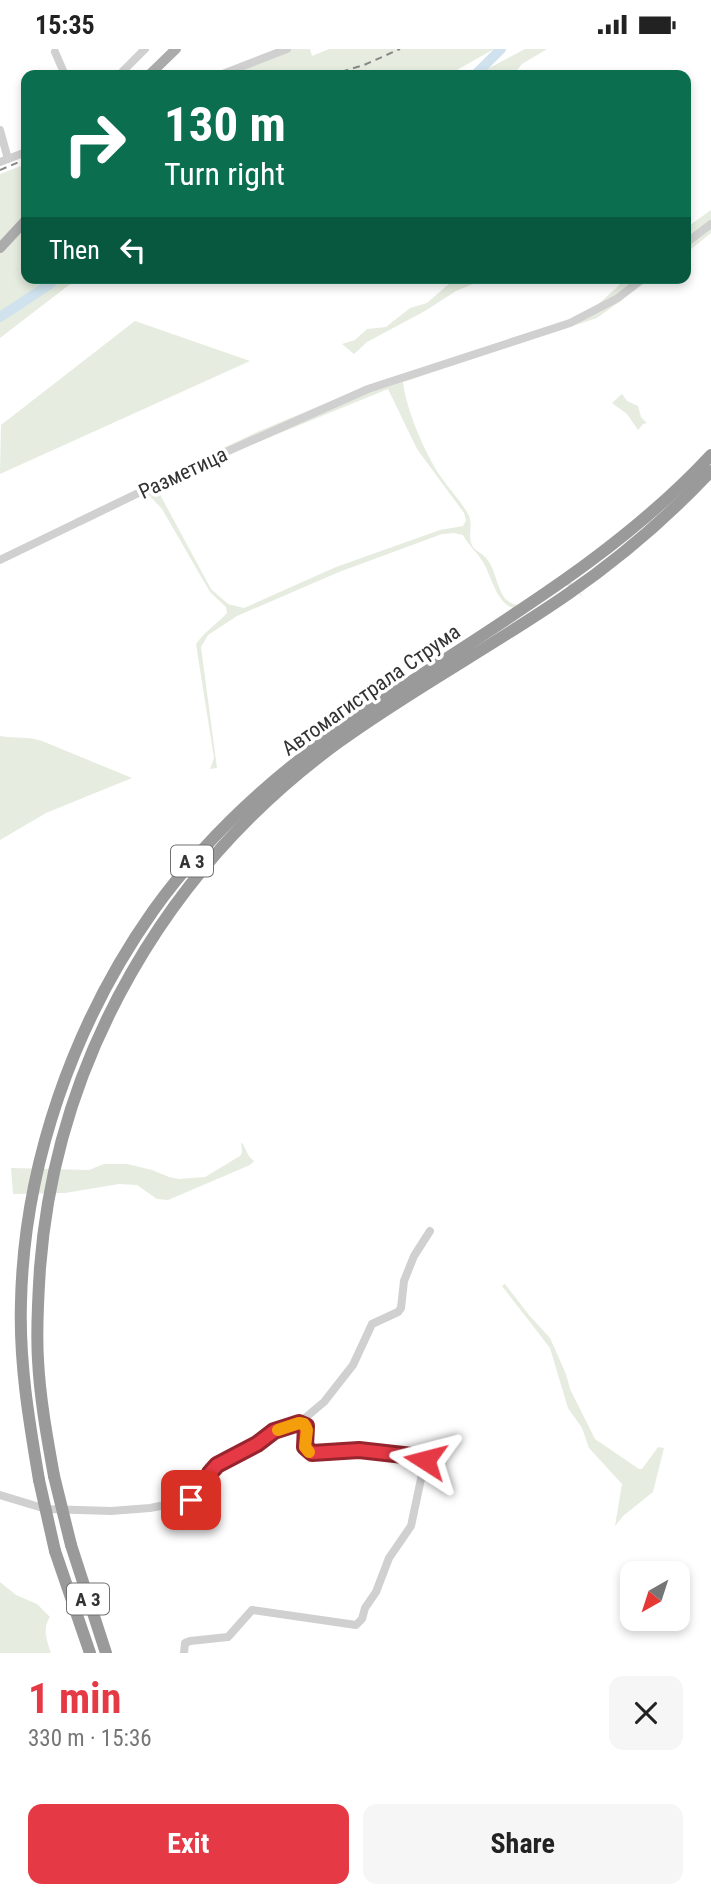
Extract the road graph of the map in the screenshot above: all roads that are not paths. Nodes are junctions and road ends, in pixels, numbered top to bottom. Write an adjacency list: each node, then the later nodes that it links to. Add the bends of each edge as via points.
1 (145, 49): 6 (street)
2 (176, 49): 7 (main road)
3 (287, 49): 8 (street)
4 (55, 52): 5 (street)
5 (63, 70)
6 (124, 70)
7 (154, 70)
8 (233, 70)
9 (0, 130): 11 (street)
10 (21, 154): 11 (street)
11 (4, 160)
12 (711, 224): 14 (street)
13 (21, 225): 15 (main road)
14 (691, 239)
15 (0, 248)
16 (636, 284): 19 (street, Разметица, via 570,323 368,389)
17 (711, 455): 23 (highway, Автомагистрала Струма / A 3, bridge, via 595,559 366,712 306,755 234,817 153,911 108,985 58,1100 31,1200 21,1302 26,1396 39,1480 55,1551)
18 (711, 471): 24 (highway, Автомагистрала Струма / A 3, bridge, via 670,512 579,586 371,720 292,779 243,824 164,919 98,1035 56,1157 37,1301 37,1357 54,1476)
19 (0, 560)
20 (430, 1231): 21 (street, via 404,1281 401,1308 372,1324 339,1385)
21 (299, 1423): 22 (street, via 274,1431 217,1465 205,1490 191,1500 111,1511 46,1509); 25 (street, via 306,1426 305,1447 312,1453 359,1450 425,1460 411,1526 389,1558 356,1625 252,1610 228,1637 190,1641 185,1643)
22 (0, 1495)
23 (90, 1653)
24 (106, 1653)
25 (184, 1653)

